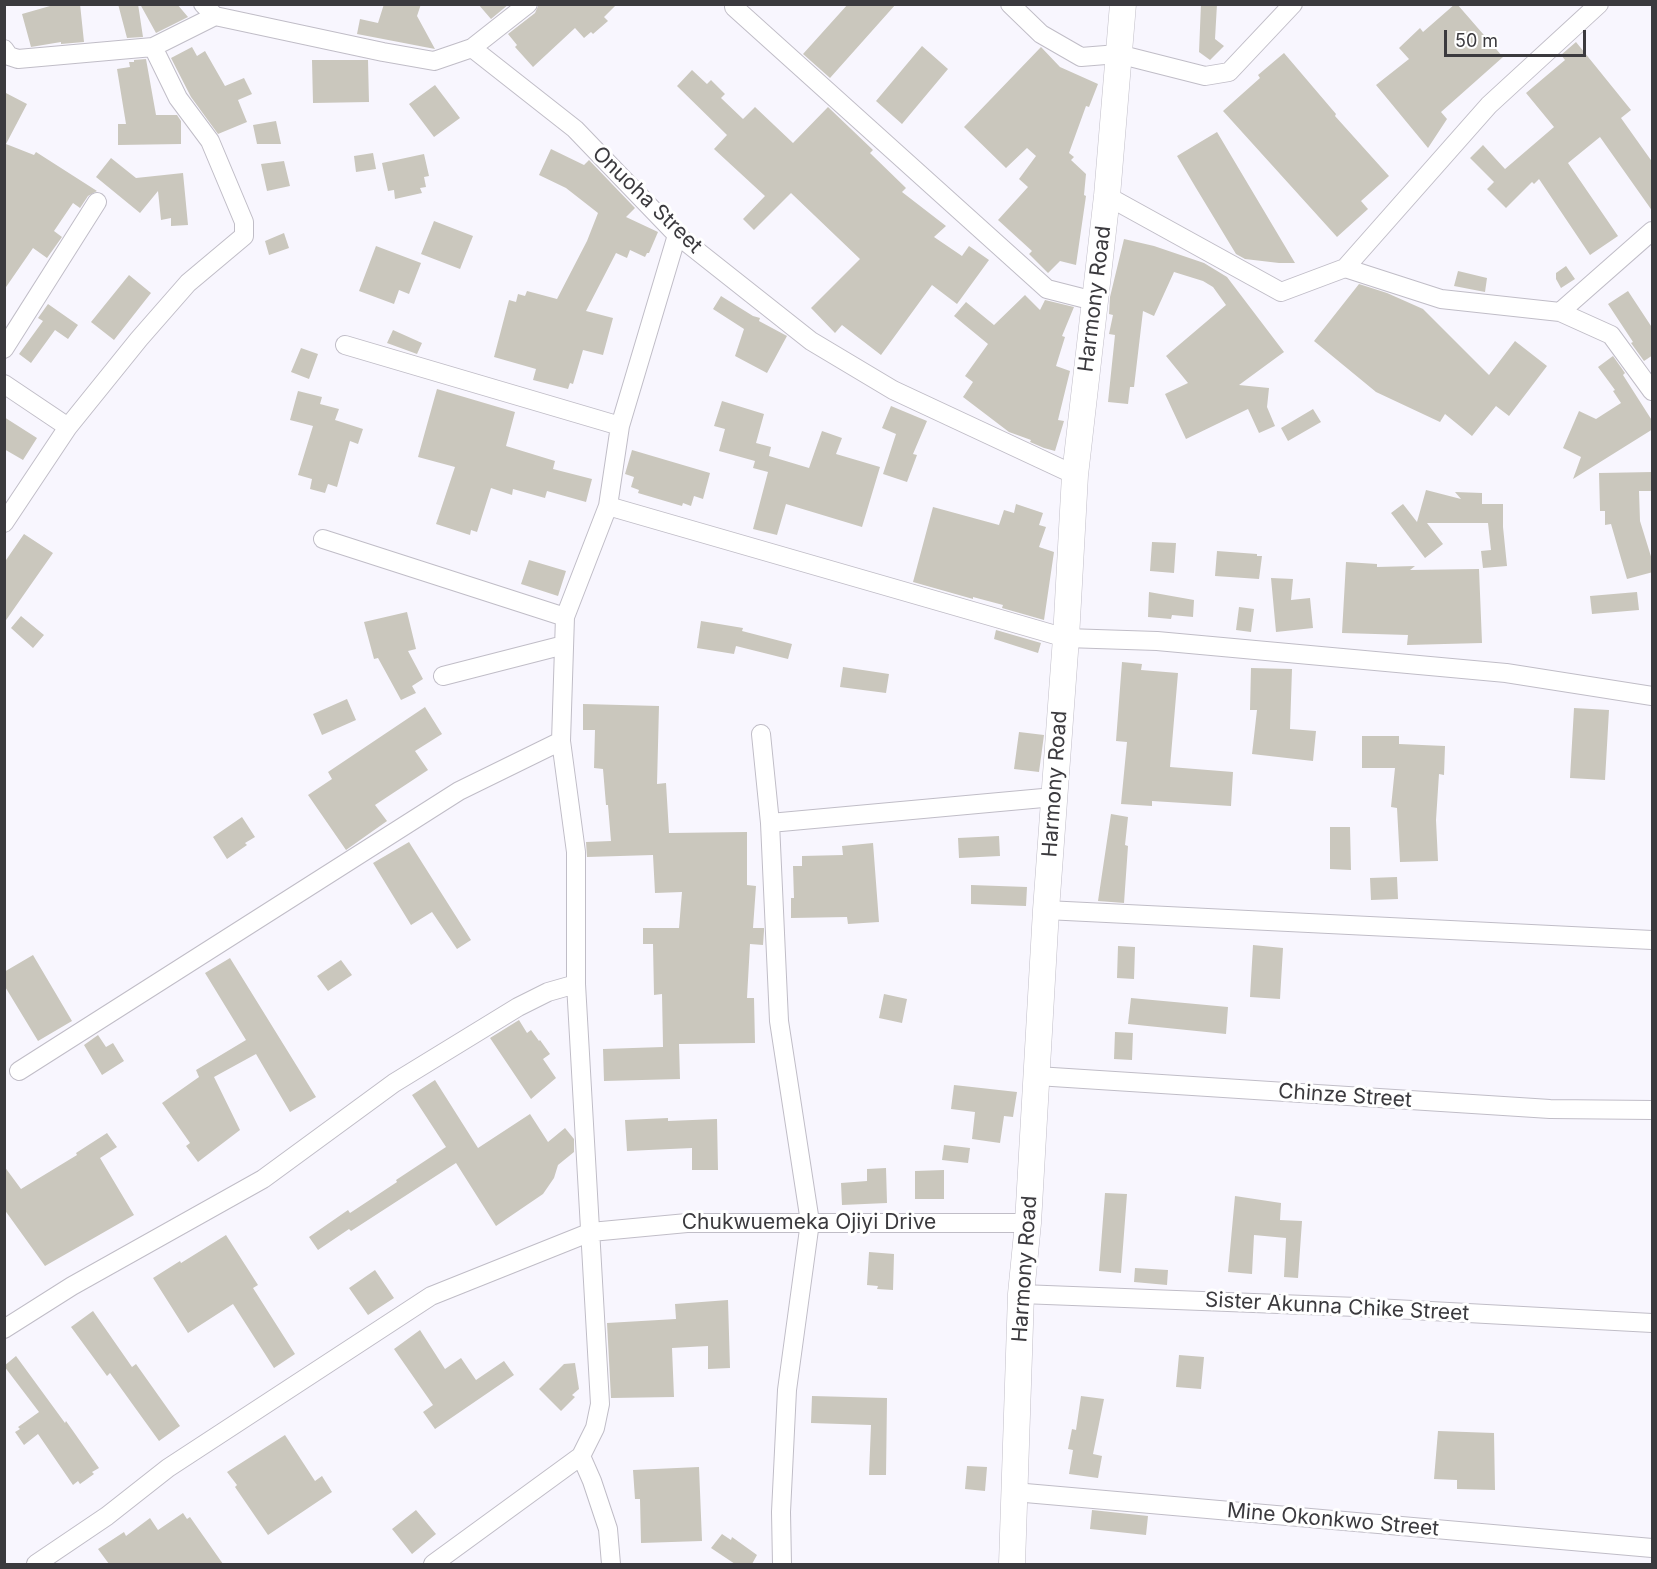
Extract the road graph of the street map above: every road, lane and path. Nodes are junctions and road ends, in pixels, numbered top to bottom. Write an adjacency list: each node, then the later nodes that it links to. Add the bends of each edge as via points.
1 (528, 4): 9 (street)
2 (1010, 4): 11 (street, via 1041,34 1081,57)
3 (1123, 4): 11 (main road, Harmony Road)
4 (1293, 4): 11 (street, via 1229,72 1204,76)
5 (1599, 4): 16 (street, via 1489,105)
6 (734, 7): 17 (street, via 1047,289)
7 (209, 10): 8 (street); 9 (street, via 434,61)
8 (153, 47): 10 (street, via 18,59); 24 (street, via 178,98 210,141 244,222 244,236 188,283)
9 (472, 48): 15 (street, Onuoha Street, via 575,129)
10 (4, 49)
11 (1118, 54): 12 (main road, Harmony Road)
12 (1107, 196): 16 (street, via 1281,292); 17 (main road, Harmony Road)
13 (97, 202): 20 (street)
14 (1653, 231): 18 (street)
15 (677, 235): 23 (street); 25 (street, Onuoha Street, via 811,340 893,390)
16 (1345, 268): 18 (street, via 1441,299)
17 (1094, 301): 25 (main road, Harmony Road)
18 (1560, 312): 22 (street, via 1611,335)
19 (345, 345): 23 (street)
20 (4, 350)
21 (4, 384): 24 (street)
22 (1653, 391)
23 (620, 426): 26 (street)
24 (68, 427): 27 (street)
25 (1075, 475): 30 (main road, Harmony Road)
26 (608, 506): 29 (street); 30 (street)
27 (4, 523)
28 (323, 539): 29 (street)
29 (565, 617): 31 (street)
30 (1066, 638): 33 (street, via 1157,641 1506,673); 36 (main road, Harmony Road)
31 (564, 645): 32 (street); 35 (street)
32 (443, 676)
33 (1653, 696)
34 (761, 734): 37 (street)
35 (561, 741): 40 (street, via 576,852); 41 (street, via 459,791)
36 (1054, 797): 37 (street); 38 (main road, Harmony Road)
37 (770, 823): 44 (street, via 779,1021)
38 (1046, 910): 39 (street); 42 (main road, Harmony Road)
39 (1653, 940)
40 (576, 984): 46 (street); 49 (street, via 548,992 519,1007 394,1083 263,1179 72,1286)
41 (19, 1071)
42 (1037, 1076): 43 (street, Chinze Street, via 1550,1109); 45 (main road, Harmony Road)
43 (1653, 1110)
44 (810, 1222): 45 (street, Chukwuemeka Ojiyi Drive); 46 (street, Chukwuemeka Ojiyi Drive, via 687,1223); 56 (street, via 787,1390 780,1512)
45 (1028, 1222): 47 (main road, Harmony Road)
46 (591, 1232): 50 (street, via 600,1404 595,1428); 53 (street, Chukwuemeka Ojiyi Drive, via 431,1296 168,1468)
47 (1021, 1294): 48 (street, Sister Akunna Chike Street); 51 (main road, Harmony Road)
48 (1653, 1323)
49 (4, 1329)
50 (581, 1456): 54 (street); 55 (street, via 608,1529)
51 (1014, 1492): 52 (street, Mine Okonkwo Street); 57 (main road, Harmony Road)
52 (1653, 1548)
53 (36, 1564)
54 (434, 1564)
55 (611, 1564)
56 (782, 1564)
57 (1012, 1564)

